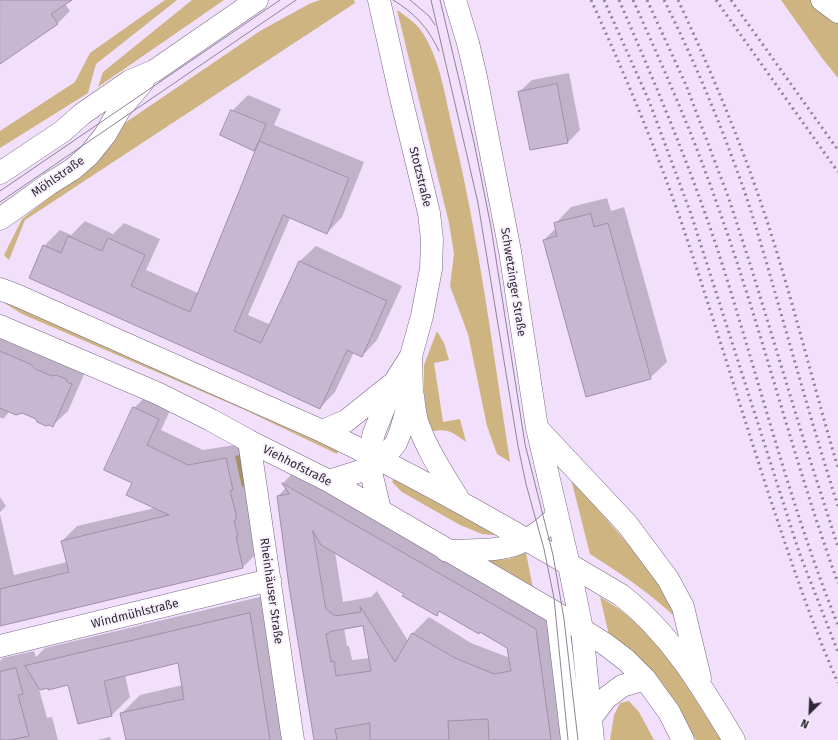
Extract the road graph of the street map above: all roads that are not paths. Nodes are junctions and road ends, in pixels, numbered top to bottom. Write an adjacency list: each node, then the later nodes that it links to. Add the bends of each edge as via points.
1 (258, 0): 6 (main road, Möhlstraße)
2 (379, 0): 11 (main road, Stotzstraße, via 429,213 432,240 431,269 422,316)
3 (455, 0): 12 (main road, Schwetzinger Straße, via 471,56 510,252)
4 (822, 0): 5 (main road)
5 (838, 12)
6 (154, 71): 7 (main road, Möhlstraße, via 130,81); 8 (main road, Möhlstraße, via 120,109 105,135 89,155 73,169)
7 (0, 173)
8 (0, 219)
9 (0, 289): 13 (main road)
10 (0, 326): 14 (main road, Viehhofstraße, via 157,393)
11 (403, 388): 13 (main road, via 346,421); 15 (main road, Stotzstraße, via 396,442); 17 (main road, via 426,443)
12 (537, 428): 19 (main road, Schwetzinger Straße); 28 (main road, via 627,524 668,579 683,607)
13 (322, 431): 15 (main road)
14 (249, 441): 16 (main road, Viehhofstraße); 23 (main road, Rheinhäuser Straße)
15 (374, 461): 16 (main road); 17 (main road); 18 (main road)
16 (329, 482): 18 (main road, Viehhofstraße)
17 (459, 500): 20 (main road)
18 (380, 510): 21 (main road, Viehhofstraße)
19 (557, 516): 20 (main road, via 539,533); 22 (main road, Schwetzinger Straße)
20 (527, 540): 21 (main road, via 502,549); 22 (main road)
21 (447, 551): 24 (main road, Viehhofstraße)
22 (569, 565): 25 (main road, Schwetzinger Straße); 28 (main road, via 621,595 636,607 668,641)
23 (270, 580): 26 (main road, Windmühlstraße); 30 (main road, Rheinhäuser Straße)
24 (557, 614): 25 (main road, Viehhofstraße); 31 (main road)
25 (582, 629): 27 (main road, Viehhofstraße, via 626,660); 29 (main road)
26 (0, 646)
27 (645, 679): 29 (main road, via 622,686 606,698); 33 (main road, Viehhofstraße, via 668,712)
28 (703, 688): 34 (main road)
29 (591, 718): 32 (main road)
30 (293, 740)
31 (572, 740)
32 (593, 740)
33 (683, 740)
34 (734, 740)

